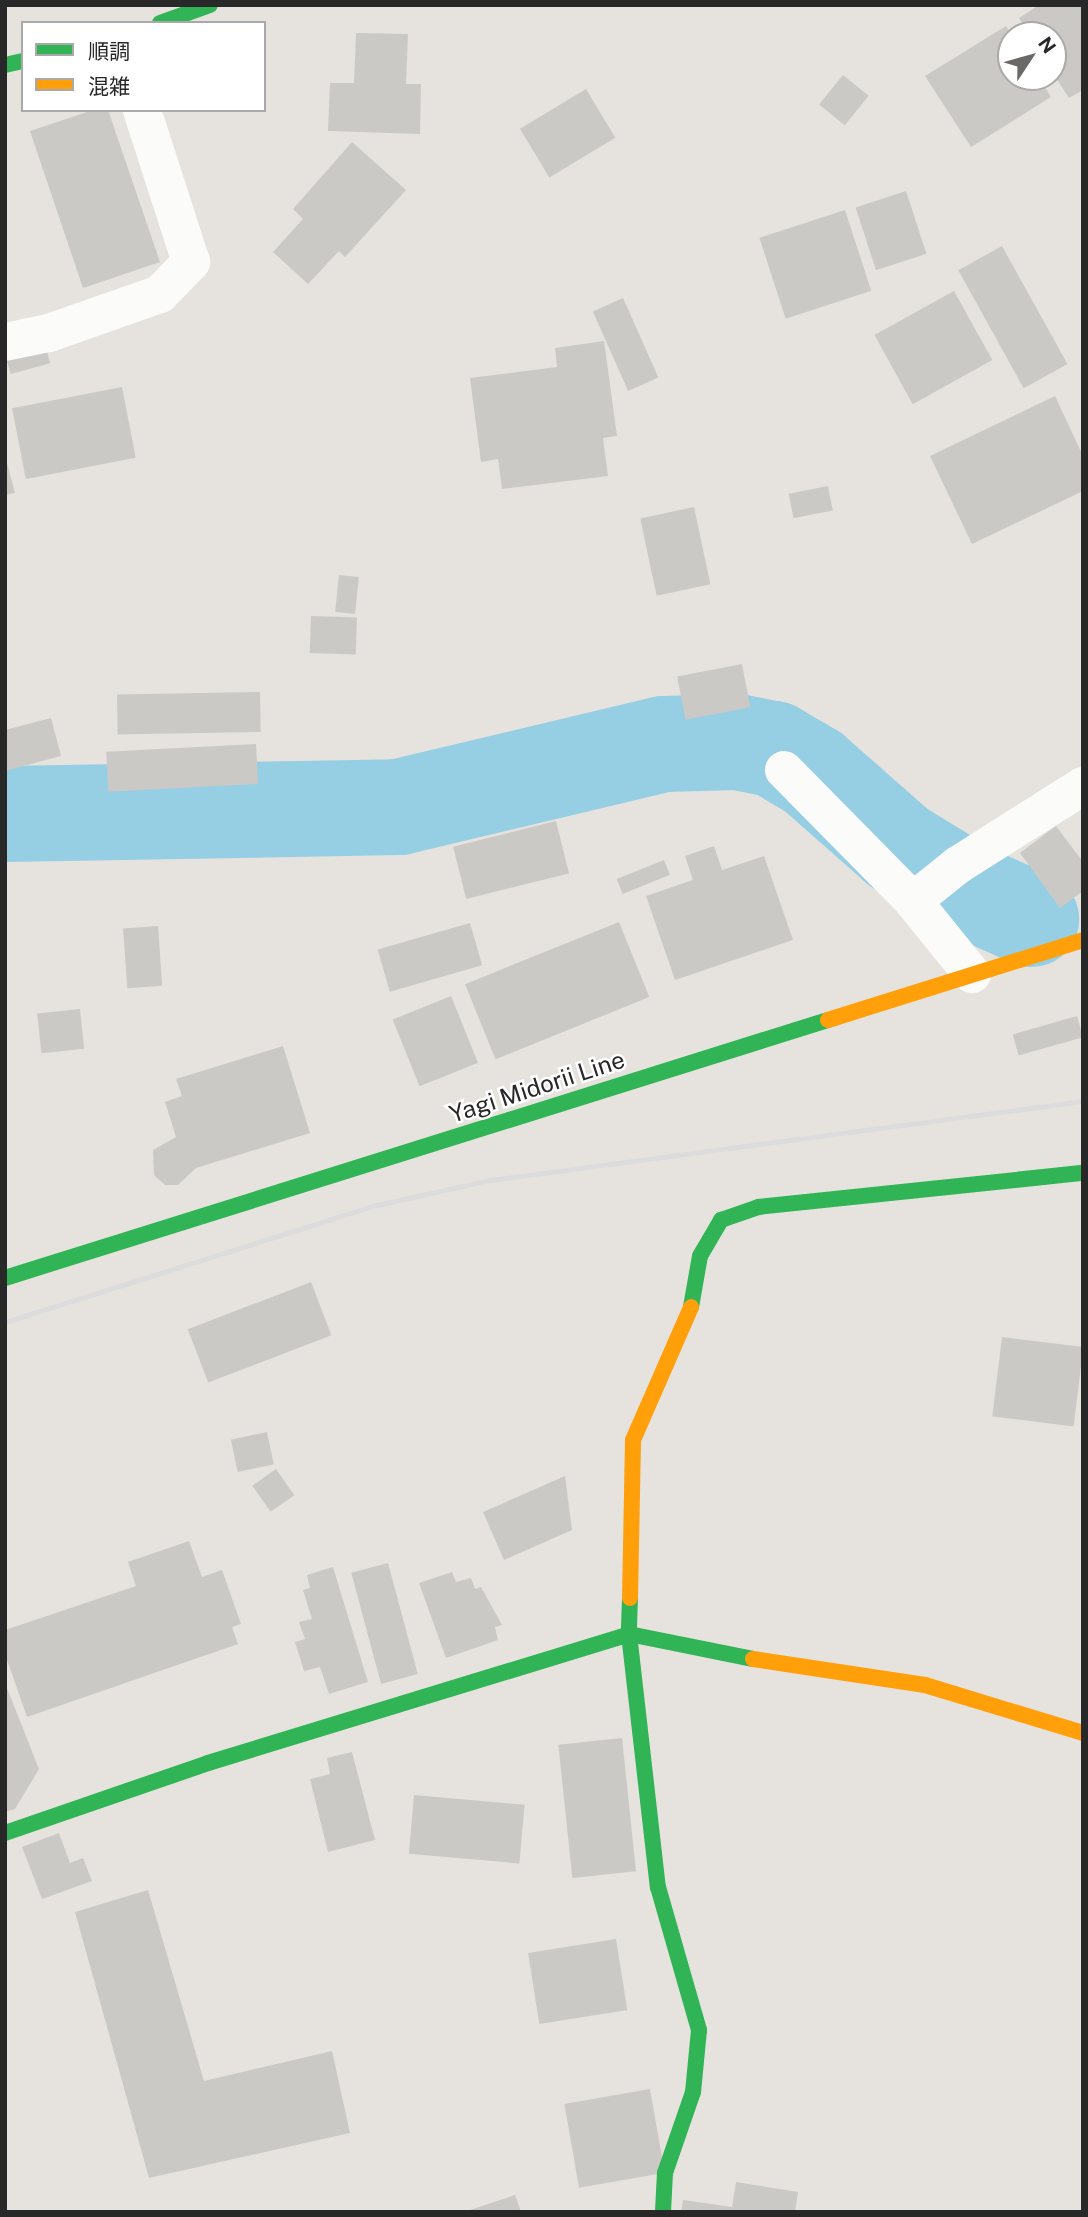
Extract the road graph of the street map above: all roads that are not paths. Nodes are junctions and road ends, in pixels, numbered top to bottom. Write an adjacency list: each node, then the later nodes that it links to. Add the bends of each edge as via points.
1 (209, 5): 2 (main road)
2 (165, 21)
3 (143, 112): 4 (street, via 191,262 160,294 49,333)
4 (5, 342)
5 (784, 770): 7 (street)
6 (1083, 786): 7 (street, via 958,864)
7 (921, 895): 9 (street)
8 (1083, 940): 9 (main road, Yagi Midorii Line)
9 (972, 974): 11 (main road, Yagi Midorii Line)
10 (1083, 1173): 12 (main road, via 758,1207 721,1220 700,1256 689,1321 633,1440)
11 (5, 1278)
12 (629, 1633): 13 (main road, via 677,1647 925,1685); 14 (main road, via 208,1763); 15 (main road, via 659,1887 699,2030 693,2092 665,2173)
13 (1083, 1734)
14 (5, 1833)
15 (663, 2212)

